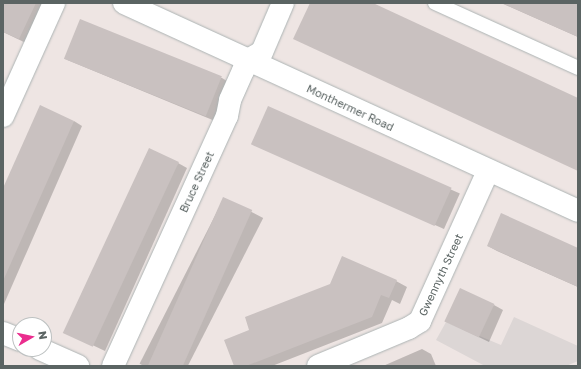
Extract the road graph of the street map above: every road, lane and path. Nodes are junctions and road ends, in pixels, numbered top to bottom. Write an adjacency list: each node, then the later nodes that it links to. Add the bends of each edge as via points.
1 (54, 3): 7 (street)
2 (124, 3): 5 (street, Monthermer Road)
3 (283, 3): 5 (street, Bruce Street, via 262,52)
4 (434, 3): 6 (lane)
5 (248, 60): 8 (street, Monthermer Road); 12 (street, Bruce Street, via 230,100 227,116)
6 (578, 68)
7 (3, 116)
8 (488, 171): 9 (street, Monthermer Road); 13 (street, Gwennyth Street, via 420,321)
9 (578, 211)
10 (52, 354): 11 (street)
11 (78, 366)
12 (112, 366)
13 (318, 366)

